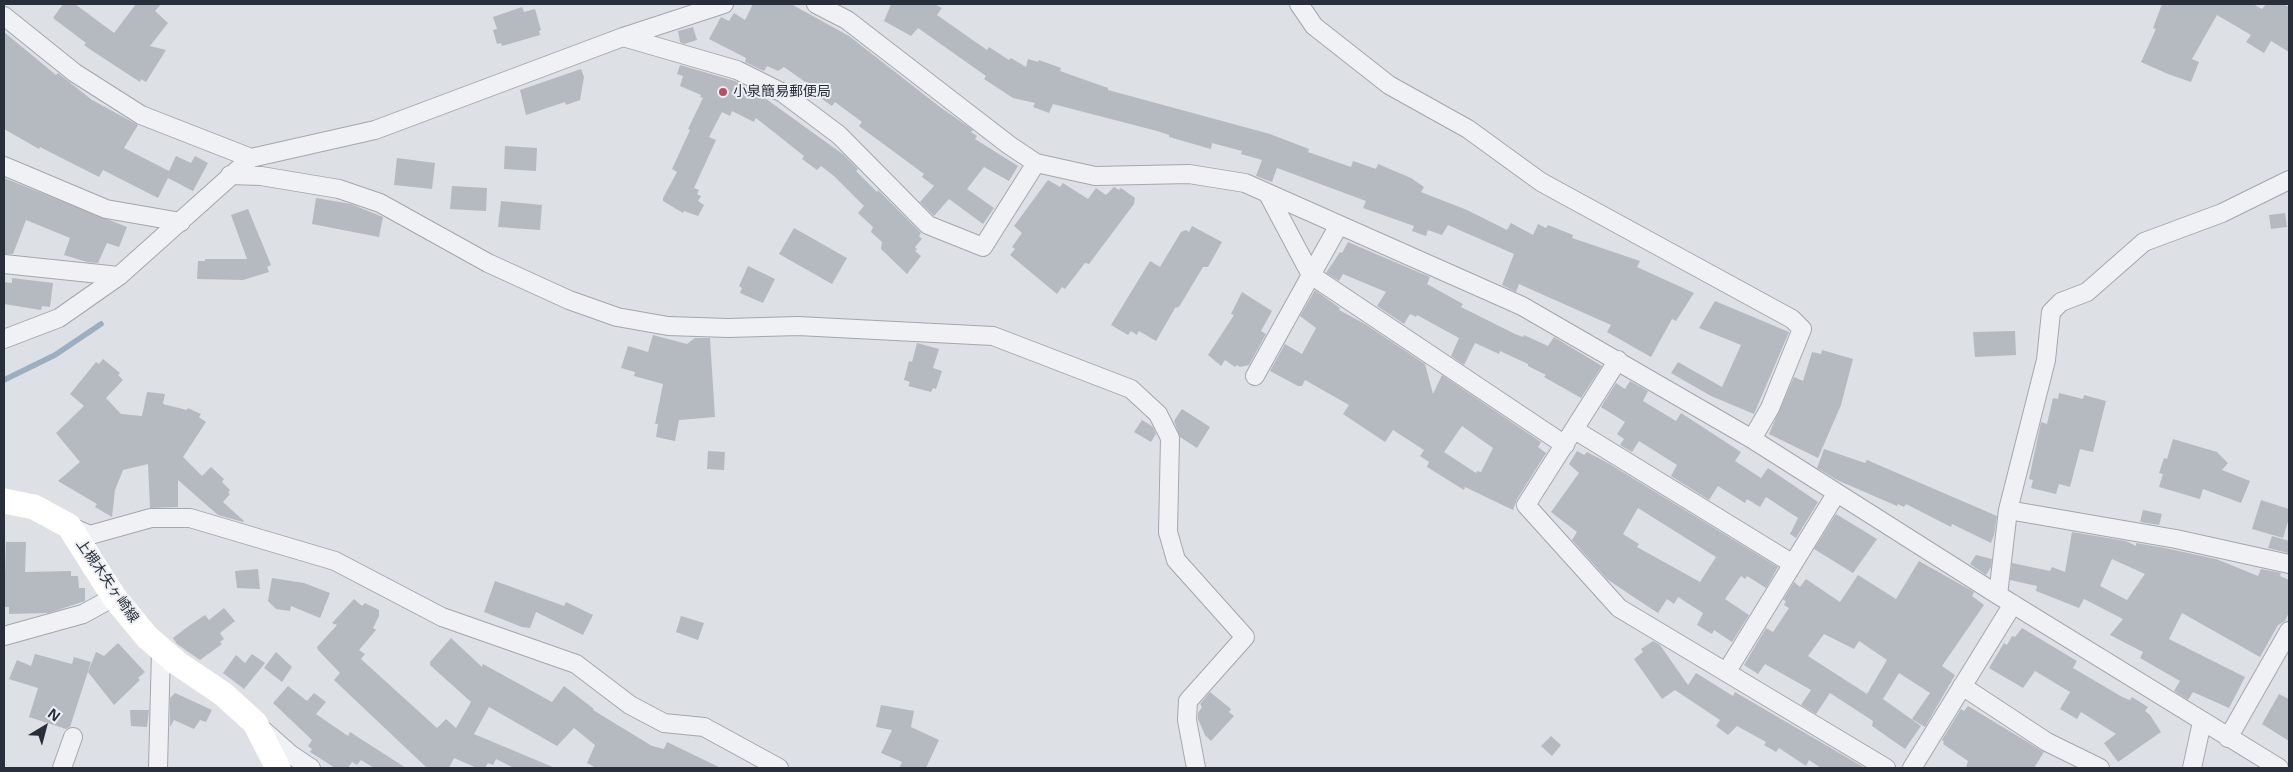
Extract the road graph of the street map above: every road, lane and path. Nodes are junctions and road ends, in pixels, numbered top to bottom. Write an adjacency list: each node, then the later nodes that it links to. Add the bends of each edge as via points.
1 (724, 4): 5 (street)
2 (816, 4): 7 (street, via 847,20)
3 (1299, 4): 21 (street, via 1314,26 1389,85 1468,129 1541,182 1792,319 1802,329 1770,408)
4 (4, 16): 6 (street, via 75,73 141,115)
5 (623, 37): 6 (street, via 375,130); 7 (street, via 737,70 783,93 840,135 928,225 983,248)
6 (251, 158): 9 (street)
7 (1036, 163): 11 (street, via 1095,176 1190,174 1246,183)
8 (4, 166): 12 (street, via 106,208)
9 (230, 175): 12 (street); 45 (street, via 261,176 340,189 380,202 488,263 569,300 617,317 668,326 798,326 993,336 1131,389 1158,414 1170,438 1168,532 1176,560 1245,636 1188,701 1187,720)
10 (2289, 180): 25 (street, via 2222,213 2144,242 2087,292 2061,302 2051,312 2046,360)
11 (1268, 194): 13 (street); 15 (street)
12 (180, 222): 16 (street)
13 (1339, 225): 15 (street); 18 (street, via 1522,306)
14 (4, 264): 16 (street)
15 (1311, 275): 19 (street); 22 (street)
16 (119, 276): 17 (street, via 59,318)
17 (4, 339)
18 (1618, 360): 20 (street); 21 (street)
19 (1255, 376)
20 (1575, 430): 22 (street); 27 (street)
21 (1752, 439): 23 (street)
22 (1564, 444): 34 (street, via 1526,505 1619,608)
23 (1836, 494): 27 (street); 30 (street)
24 (4, 501): 26 (main road, 上槻木矢ヶ崎線, via 34,507)
25 (2008, 510): 28 (street, via 2176,539); 30 (street)
26 (69, 526): 29 (main road, 上槻木矢ヶ崎線); 44 (street, via 90,535 151,518 190,518 335,561 442,617 576,664 630,705 664,723 704,727)
27 (1793, 564): 34 (street)
28 (2289, 564)
29 (114, 597): 32 (street, via 83,614); 33 (main road, 上槻木矢ヶ崎線)
30 (2005, 600): 35 (street); 36 (street)
31 (2289, 631): 39 (street)
32 (4, 636)
33 (162, 650): 37 (main road, 上槻木矢ヶ崎線, via 223,694); 41 (street)
34 (1728, 671): 46 (street)
35 (1962, 686): 47 (street); 48 (street, via 2047,742)
36 (2202, 722): 39 (street); 49 (street)
37 (254, 723): 42 (main road, 上槻木矢ヶ崎線); 43 (street)
38 (73, 737): 40 (street)
39 (2228, 738): 50 (street)
40 (62, 768)
41 (158, 768)
42 (278, 768)
43 (312, 768)
44 (779, 768)
45 (1196, 768)
46 (1886, 768)
47 (1912, 768)
48 (2100, 768)
49 (2192, 768)
50 (2280, 768)

